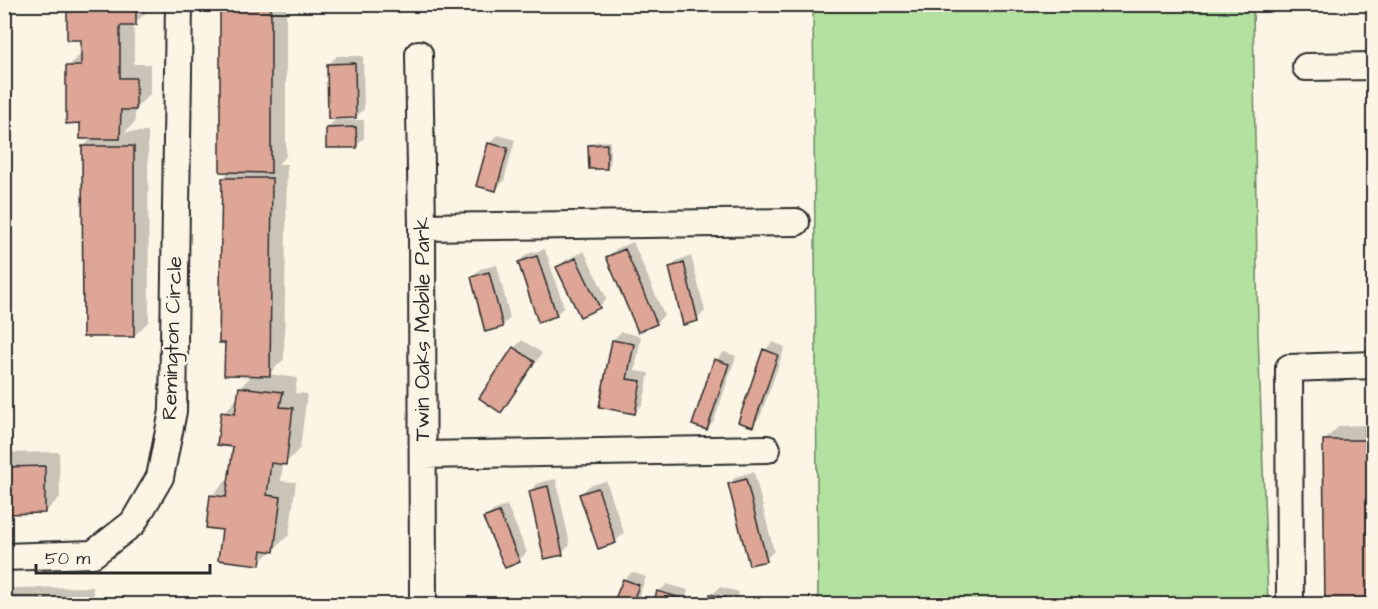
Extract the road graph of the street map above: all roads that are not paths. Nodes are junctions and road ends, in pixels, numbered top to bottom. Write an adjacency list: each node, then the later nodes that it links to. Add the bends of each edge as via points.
1 (179, 4): 10 (street, Remington Circle, via 173,411 160,477 133,524 93,554)
2 (419, 54): 6 (street, Twin Oaks Mobile Park)
3 (1374, 66): 4 (street)
4 (1306, 67)
5 (796, 222): 6 (street)
6 (422, 227): 9 (street, Twin Oaks Mobile Park)
7 (1374, 366): 12 (street, via 1289,368)
8 (767, 449): 9 (street)
9 (423, 455): 11 (street, Twin Oaks Mobile Park)
10 (4, 557)
11 (423, 604)
12 (1290, 604)

